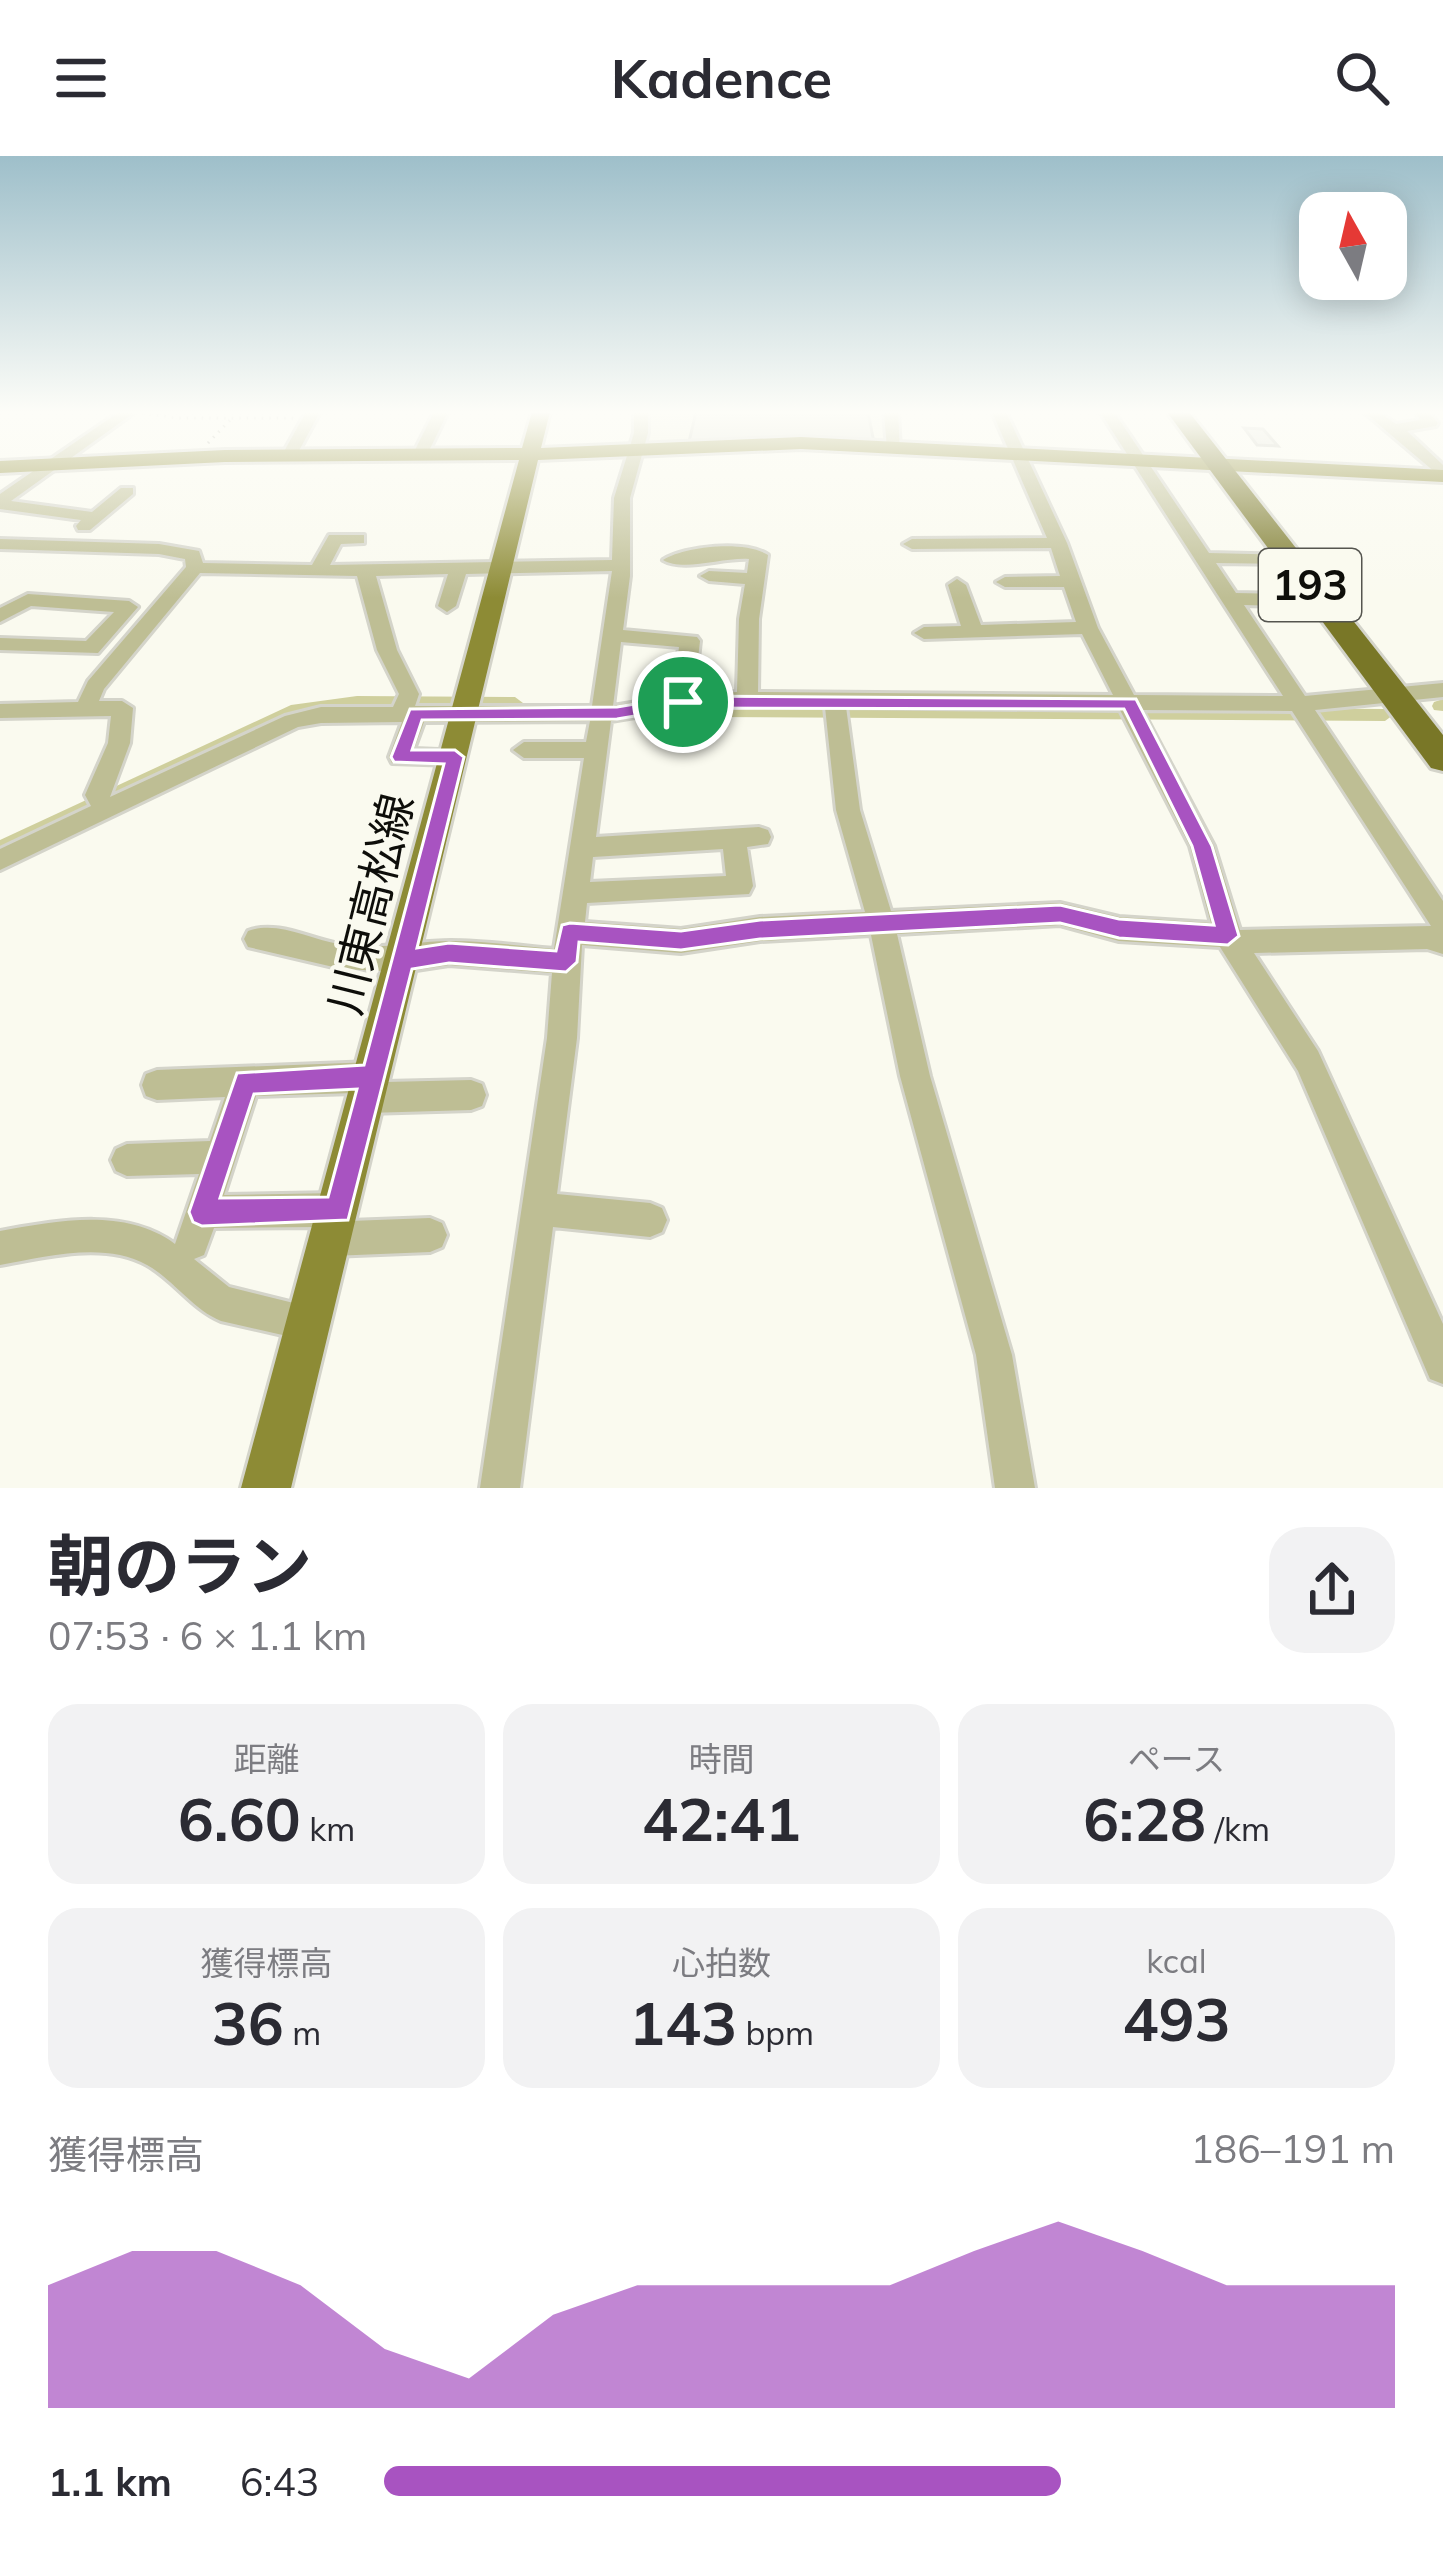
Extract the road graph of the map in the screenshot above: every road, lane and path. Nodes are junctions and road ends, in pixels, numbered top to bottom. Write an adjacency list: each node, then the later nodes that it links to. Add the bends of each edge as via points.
1 (38, 474): 9 (street)
2 (525, 474): 20 (main road, 川東高松線)
3 (630, 474): 19 (street)
4 (1026, 474): 12 (street)
5 (1151, 474): 16 (street)
6 (1234, 474): 17 (highway, 193)
7 (1235, 474): 39 (highway, 193)
8 (127, 491): 10 (street)
9 (0, 503): 10 (street)
10 (95, 517): 15 (street)
11 (358, 539): 22 (street, via 335,539)
12 (1058, 543): 14 (street, via 989,536); 27 (street)
13 (0, 544): 15 (street)
14 (912, 544)
15 (59, 547): 21 (street, via 159,549 193,555)
16 (1209, 558): 17 (street); 30 (street)
17 (1291, 559): 39 (highway, 193)
18 (672, 560): 26 (street, via 759,555)
19 (621, 565): 20 (street); 37 (street)
20 (502, 567): 23 (street); 48 (main road, 川東高松線)
21 (195, 568): 22 (street); 45 (street)
22 (319, 568): 24 (street)
23 (459, 568): 24 (street); 32 (street)
24 (365, 571): 46 (street)
25 (709, 576): 26 (street)
26 (756, 579): 40 (street)
27 (1072, 581): 28 (street); 34 (street)
28 (1005, 582)
29 (957, 585): 35 (street)
30 (1236, 599): 31 (street); 44 (street)
31 (1283, 600)
32 (447, 606)
33 (0, 616): 38 (street, via 28,600 129,607 91,648)
34 (1088, 628): 35 (street); 43 (street)
35 (973, 631): 36 (street)
36 (924, 633)
37 (612, 635): 41 (street, via 690,640); 49 (street)
38 (0, 644)
39 (1419, 694): 44 (street); 50 (highway, 193); 54 (highway, 193)
40 (747, 699): 41 (street); 42 (street)
41 (683, 702): 49 (street)
42 (835, 702): 43 (street); 59 (street, via 848,810)
43 (1130, 704): 44 (street); 63 (street, via 1202,846)
44 (1301, 704): 60 (street)
45 (86, 707): 47 (street); 55 (street, via 122,708)
46 (407, 708): 48 (street); 53 (street, via 400,757); 55 (street, via 293,721)
47 (0, 711)
48 (466, 714): 49 (street); 53 (main road, 川東高松線)
49 (599, 714): 52 (street)
50 (1443, 727)
51 (524, 750): 52 (street)
52 (596, 750): 56 (street)
53 (455, 757): 65 (main road, 川東高松線)
54 (1443, 759)
55 (102, 804): 57 (street)
56 (581, 848): 58 (street); 58 (street, via 746,838 740,886)
57 (0, 860)
58 (575, 893): 61 (street)
59 (880, 922): 61 (street, via 681,940); 63 (street, via 1060,914 1119,929); 82 (street, via 994,1354)
60 (1443, 923)
61 (570, 932): 66 (street)
62 (257, 939): 65 (street)
63 (1230, 939): 64 (street); 79 (street, via 1308,1060)
64 (1443, 942)
65 (403, 960): 66 (street, via 449,953); 69 (main road, 川東高松線)
66 (566, 962): 73 (street)
67 (245, 1082): 68 (street); 69 (street); 71 (street)
68 (157, 1085)
69 (370, 1088): 70 (street); 75 (main road, 川東高松線)
70 (471, 1095)
71 (220, 1157): 72 (street); 75 (street, via 197,1228)
72 (127, 1160)
73 (538, 1209): 74 (street); 81 (street)
74 (650, 1220)
75 (334, 1224): 76 (street); 78 (main road, 川東高松線)
76 (430, 1235)
77 (0, 1248): 78 (street, via 114,1237 157,1251 221,1303)
78 (309, 1323): 80 (main road, 川東高松線)
79 (1443, 1366)
80 (266, 1488)
81 (500, 1488)
82 (1015, 1488)

